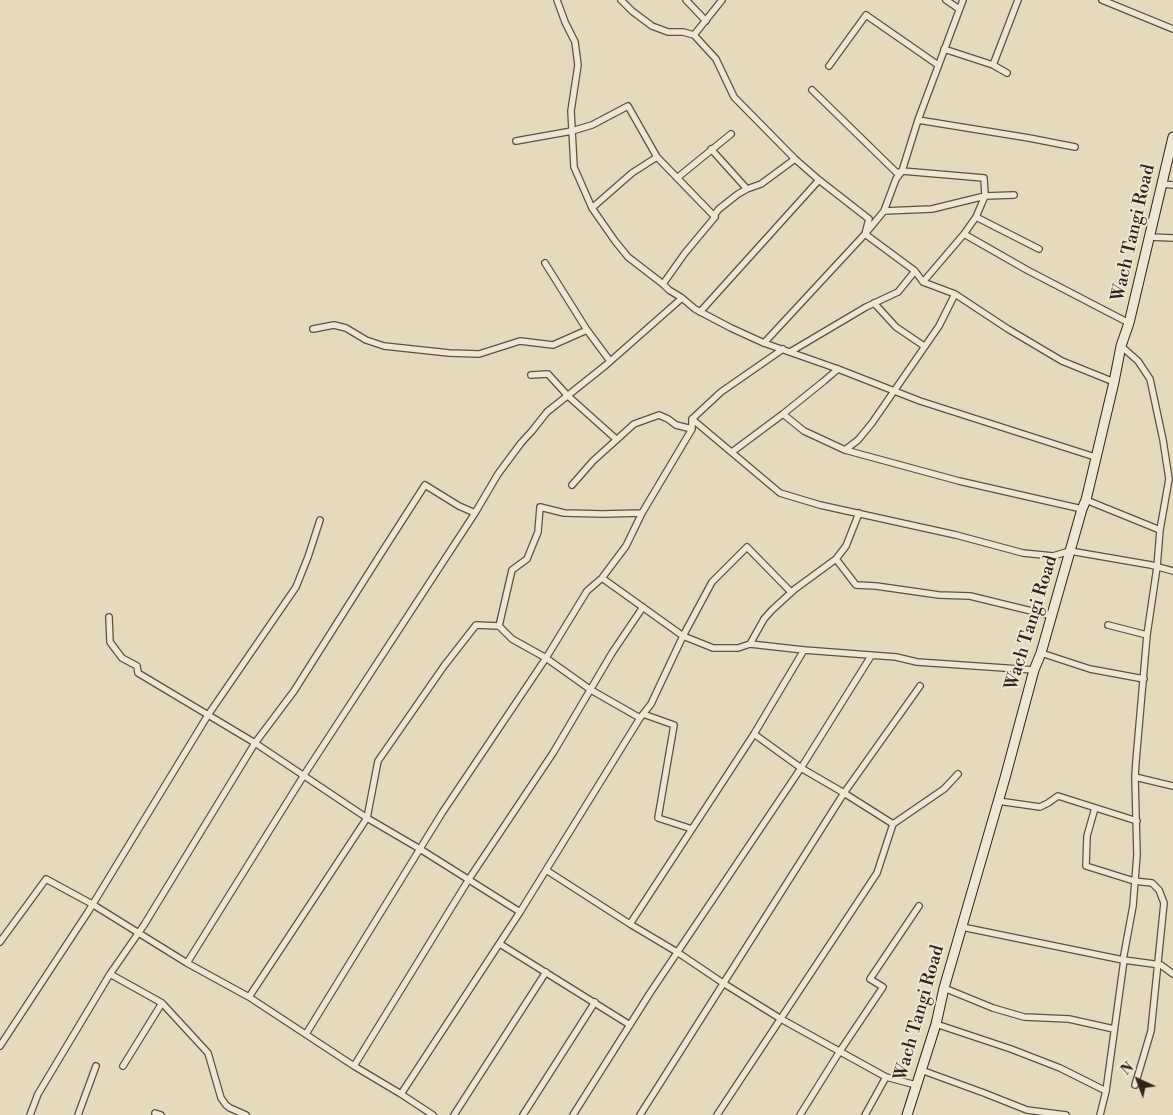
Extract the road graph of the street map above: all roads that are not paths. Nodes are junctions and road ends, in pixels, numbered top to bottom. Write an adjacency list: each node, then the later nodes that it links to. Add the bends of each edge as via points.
1 (557, 0): 20 (street, via 575,42 578,65 571,111)
2 (621, 0): 12 (street, via 652,26 668,32)
3 (686, 0): 10 (street)
4 (722, 0): 10 (street)
5 (946, 0): 9 (street)
6 (963, 0): 9 (street)
7 (1018, 0): 15 (street)
8 (1102, 0): 11 (street)
9 (959, 9): 13 (street)
10 (706, 21): 12 (street)
11 (1173, 29)
12 (694, 35): 27 (street, via 716,59 734,97)
13 (944, 49): 14 (street); 15 (street)
14 (938, 65): 16 (street, via 866,15); 19 (street)
15 (993, 65): 17 (street)
16 (829, 66)
17 (1007, 73)
18 (812, 90): 28 (street, via 892,170)
19 (918, 120): 24 (street); 28 (street)
20 (572, 131): 23 (street); 26 (street, via 592,125 628,106); 36 (street, via 574,167)
21 (731, 134): 25 (street)
22 (1173, 137): 31 (main road, Wach Tangi Road)
23 (516, 142)
24 (1074, 147)
25 (711, 150): 29 (street); 33 (street)
26 (657, 156): 29 (street); 36 (street)
27 (795, 159): 30 (street); 33 (street, via 761,184)
28 (902, 171): 35 (street, via 984,178); 37 (street)
29 (678, 178): 38 (street)
30 (819, 180): 40 (street, via 869,219); 52 (street)
31 (1162, 184): 32 (street); 42 (main road, Wach Tangi Road)
32 (1173, 185)
33 (746, 189): 38 (street, via 719,209)
34 (1014, 195): 35 (street)
35 (985, 196): 37 (street, via 932,209); 39 (street)
36 (592, 208): 48 (street, via 628,257)
37 (884, 210): 40 (street)
38 (715, 217): 48 (street)
39 (976, 217): 41 (street); 44 (street)
40 (865, 234): 46 (street); 56 (street)
41 (964, 234): 47 (street); 53 (street)
42 (1149, 237): 43 (street); 53 (main road, Wach Tangi Road)
43 (1173, 238)
44 (1039, 249)
45 (545, 263): 55 (street)
46 (916, 271): 47 (street); 51 (street, via 898,292)
47 (923, 282): 49 (street)
48 (662, 284): 50 (street)
49 (955, 294): 57 (street, via 939,326); 64 (street, via 1062,361)
50 (682, 298): 52 (street); 61 (street)
51 (874, 303): 57 (street, via 896,327); 60 (street)
52 (700, 312): 56 (street)
53 (1129, 323): 58 (main road, Wach Tangi Road)
54 (313, 329): 55 (street, via 334,325 384,346 449,354 478,354 520,341 554,345)
55 (587, 330): 61 (street)
56 (764, 343): 59 (street)
57 (924, 346): 65 (street)
58 (1121, 346): 64 (main road, Wach Tangi Road); 74 (street, via 1138,361 1150,380)
59 (783, 349): 60 (street); 68 (street, via 721,392)
60 (790, 352): 62 (street)
61 (610, 361): 66 (street)
62 (838, 369): 65 (street); 67 (street)
63 (531, 375): 66 (street, via 548,374)
64 (1114, 382): 73 (main road, Wach Tangi Road)
65 (893, 391): 71 (street, via 858,440); 73 (street)
66 (568, 396): 70 (street); 78 (street, via 547,412 521,443)
67 (783, 414): 71 (street, via 804,431); 72 (street)
68 (692, 419): 69 (street); 72 (street)
69 (692, 430): 70 (street, via 659,415 634,424); 77 (street)
70 (616, 439): 75 (street)
71 (846, 450): 76 (street, via 959,481)
72 (732, 452): 79 (street, via 780,493)
73 (1095, 457): 76 (main road, Wach Tangi Road)
74 (1171, 480): 81 (street)
75 (572, 485)
76 (1084, 505): 81 (street); 82 (main road, Wach Tangi Road)
77 (642, 512): 86 (street, via 626,546); 92 (street, via 564,513 540,507 538,532 527,559 512,570)
78 (475, 513): 107 (street, via 426,485 294,691); 110 (street)
79 (858, 513): 82 (street, via 1022,553 1053,556); 83 (street, via 846,546)
80 (320, 520): 104 (street, via 296,587)
81 (1160, 530): 84 (street)
82 (1070, 552): 84 (street); 89 (main road, Wach Tangi Road)
83 (836, 559): 87 (street); 89 (street, via 856,585 970,596)
84 (1157, 567): 85 (street); 93 (street)
85 (1173, 571)
86 (602, 578): 88 (street); 99 (street, via 587,591)
87 (791, 592): 94 (street, via 747,548 712,582); 95 (street, via 764,619)
88 (643, 607): 94 (street); 103 (street)
89 (1052, 616): 97 (main road, Wach Tangi Road)
90 (108, 617): 104 (street, via 110,642 122,658 137,666 138,673)
91 (1108, 624): 93 (street)
92 (498, 626): 99 (street, via 512,639); 116 (street, via 476,625 378,760)
93 (1147, 635): 101 (street)
94 (683, 636): 95 (street, via 713,648 738,648); 105 (street, via 651,704)
95 (750, 644): 96 (street)
96 (804, 650): 98 (street); 106 (street)
97 (1041, 652): 100 (main road, Wach Tangi Road); 101 (street, via 1090,669)
98 (870, 656): 100 (street); 108 (street)
99 (546, 658): 103 (street); 120 (street)
100 (1034, 670): 114 (main road, Wach Tangi Road)
101 (1144, 679): 111 (street)
102 (920, 686): 113 (street)
103 (591, 690): 105 (street); 122 (street)
104 (208, 715): 107 (street); 124 (street)
105 (642, 716): 119 (street, via 674,725 658,818); 121 (street)
106 (754, 734): 108 (street); 119 (street)
107 (255, 743): 110 (street); 129 (street)
108 (801, 768): 113 (street); 132 (street)
109 (958, 774): 118 (street, via 944,789)
110 (304, 775): 116 (street); 134 (street)
111 (1135, 778): 112 (street); 117 (street)
112 (1173, 786)
113 (844, 792): 118 (street); 139 (street)
114 (998, 800): 115 (street, via 1040,807 1058,796); 128 (main road, Wach Tangi Road)
115 (1095, 808): 117 (street); 123 (street, via 1088,836 1086,866)
116 (368, 818): 120 (street); 141 (street)
117 (1136, 821): 123 (street)
118 (894, 824): 144 (street, via 877,872)
119 (692, 829): 127 (street)
120 (420, 849): 122 (street); 148 (street)
121 (546, 870): 126 (street); 127 (street)
122 (469, 879): 126 (street); 153 (street)
123 (1134, 881): 133 (street); 135 (street, via 1152,882 1164,903)
124 (92, 904): 129 (street); 130 (street, via 46,879); 149 (street)
125 (919, 906): 150 (street, via 870,979 883,987)
126 (520, 912): 131 (street)
127 (630, 924): 132 (street)
128 (962, 927): 133 (street); 140 (main road, Wach Tangi Road)
129 (139, 932): 134 (street); 137 (street)
130 (0, 942)
131 (500, 944): 136 (street); 159 (street)
132 (678, 952): 139 (street); 146 (street)
133 (1124, 960): 135 (street); 147 (street)
134 (187, 963): 141 (street)
135 (1158, 965): 138 (street); 157 (street, via 1151,1032)
136 (546, 972): 142 (street); 167 (street)
137 (110, 974): 143 (street); 162 (street, via 38,1094)
138 (1173, 974)
139 (723, 983): 144 (street); 169 (street)
140 (944, 988): 145 (main road, Wach Tangi Road); 147 (street, via 1024,1017 1069,1019)
141 (250, 996): 148 (street)
142 (595, 1002): 146 (street); 161 (street)
143 (162, 1003): 152 (street); 160 (street, via 208,1052 221,1098)
144 (781, 1019): 150 (street); 170 (street)
145 (936, 1024): 154 (main road, Wach Tangi Road); 158 (street, via 1060,1068)
146 (630, 1025): 168 (street)
147 (1114, 1029): 158 (street)
148 (306, 1034): 153 (street)
149 (0, 1046)
150 (840, 1051): 155 (street); 171 (street)
151 (96, 1066): 163 (street)
152 (123, 1066)
153 (354, 1066): 159 (street)
154 (922, 1070): 156 (main road, Wach Tangi Road); 174 (street, via 1027,1110)
155 (886, 1077): 156 (street); 172 (street)
156 (916, 1085): 173 (main road, Wach Tangi Road)
157 (1136, 1085)
158 (1106, 1091): 175 (street)
159 (402, 1094): 166 (street)
160 (230, 1108): 164 (street); 165 (street)
161 (525, 1114)
162 (30, 1115)
163 (78, 1115)
164 (227, 1115)
165 (246, 1115)
166 (433, 1115)
167 (454, 1115)
168 (573, 1115)
169 (640, 1115)
170 (717, 1115)
171 (800, 1115)
172 (865, 1115)
173 (907, 1115)
174 (1066, 1115)
175 (1100, 1115)

